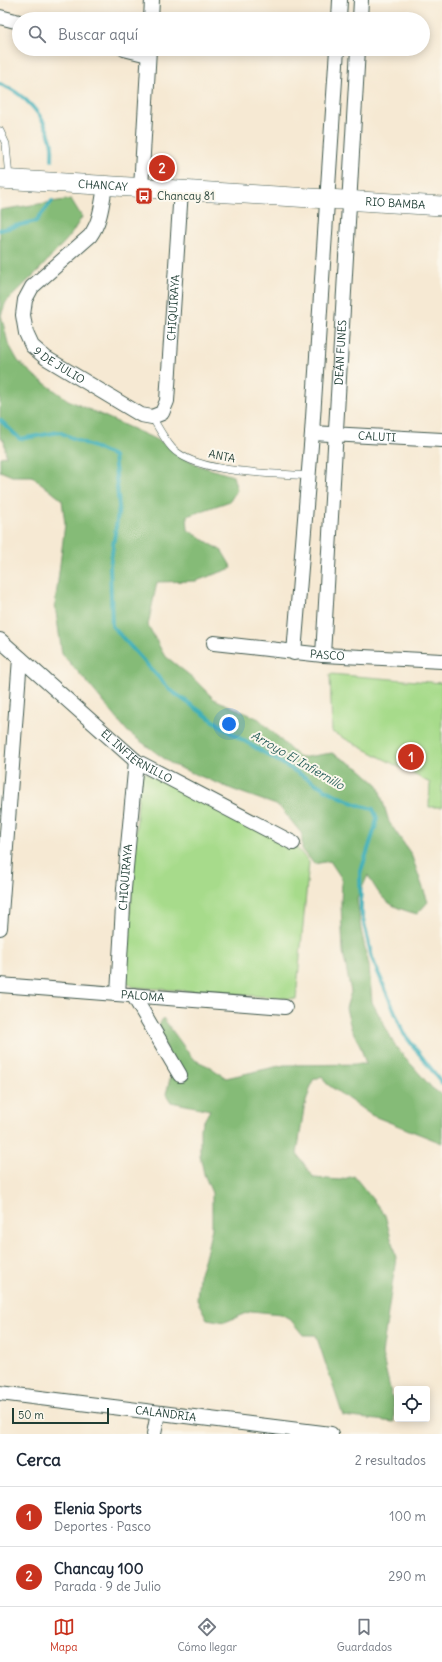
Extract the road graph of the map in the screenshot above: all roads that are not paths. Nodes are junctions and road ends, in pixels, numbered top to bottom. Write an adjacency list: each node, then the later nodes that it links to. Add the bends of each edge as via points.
1 (152, 0): 4 (street)
2 (340, 0): 5 (street)
3 (361, 0): 6 (street)
4 (151, 12)
5 (339, 12)
6 (360, 12)
7 (0, 17): 8 (street)
8 (12, 20)
9 (148, 56): 15 (street)
10 (336, 56): 17 (street, DEÁN FUNES)
11 (358, 56): 18 (street, DEÁN FUNES)
12 (0, 132): 13 (lane, via 6,144)
13 (5, 180): 14 (main road, CHANCAY)
14 (105, 186): 15 (main road, CHANCAY); 20 (street, 9 DE JULIO, via 96,228 32,287 28,294 23,315 26,333 32,346 46,358 141,415)
15 (141, 188): 16 (main road, CHANCAY)
16 (181, 190): 17 (main road, CHANCAY); 20 (street, CHIQUIRAYA, via 167,401 162,413)
17 (326, 199): 18 (main road, CHANCAY); 21 (street, DEÁN FUNES)
18 (349, 201): 19 (main road, RIO BAMBA); 22 (street, DEÁN FUNES)
19 (442, 206)
20 (152, 417): 24 (lane, ANTA, via 172,448 187,458 221,469)
21 (312, 433): 22 (street, CALUTI); 24 (street, DEÁN FUNES)
22 (336, 434): 23 (street, CALUTI); 28 (street, DEÁN FUNES)
23 (442, 440)
24 (308, 476): 27 (street, DEÁN FUNES)
25 (0, 640): 29 (street, EL INFIERNILLO)
26 (214, 643): 27 (street, PASCO)
27 (294, 653): 28 (street, PASCO)
28 (323, 655): 30 (street, PASCO)
29 (20, 658): 31 (street, EL INFIERNILLO); 33 (street)
30 (442, 661)
31 (136, 761): 32 (street, EL INFIERNILLO); 35 (street, CHIQUIRAYA, via 124,889)
32 (293, 843)
33 (0, 928)
34 (0, 985): 35 (street, PALOMA)
35 (118, 994): 36 (street, PALOMA)
36 (133, 995): 37 (street, PALOMA); 38 (street)
37 (285, 1007)
38 (180, 1075)
39 (0, 1393): 40 (street, CALANDRIA)
40 (158, 1413): 41 (street); 42 (street, CALANDRIA)
41 (154, 1434)
42 (331, 1434)

